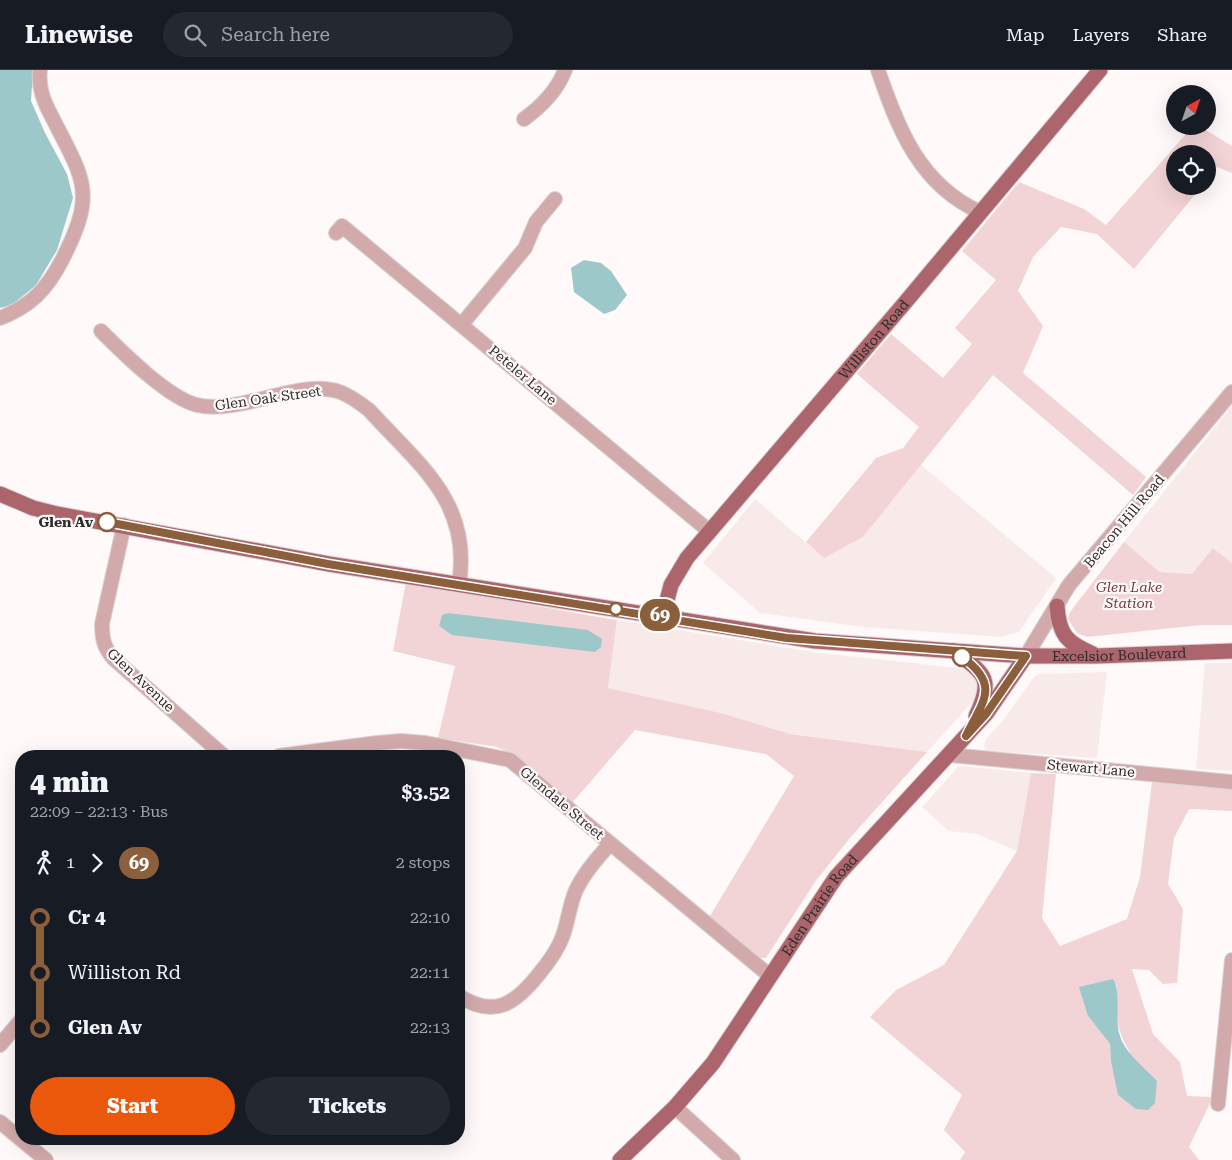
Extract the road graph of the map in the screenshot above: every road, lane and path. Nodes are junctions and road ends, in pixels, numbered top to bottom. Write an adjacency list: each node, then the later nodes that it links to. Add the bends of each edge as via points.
1 (40, 70): 9 (street, via 40,90 74,158 82,179 83,201 71,241 45,288 28,305)
2 (565, 70): 5 (street, via 554,91)
3 (878, 70): 7 (street, via 912,154 943,190)
4 (1100, 70): 7 (main road, Williston Road)
5 (524, 119)
6 (555, 199): 10 (street, via 536,222 525,248)
7 (980, 212): 15 (main road, Williston Road, via 904,306)
8 (336, 233): 10 (street, Peteler Lane, via 342,226)
9 (0, 318)
10 (462, 324): 15 (street, Peteler Lane)
11 (101, 331): 16 (street, Glen Oak Street, via 164,388 196,404 232,405 320,389 355,399 432,478 443,494 458,529)
12 (1232, 392): 17 (street, Beacon Hill Road, via 1069,585)
13 (0, 494): 14 (main road, Excelsior Boulevard, via 57,514)
14 (124, 525): 16 (main road, Excelsior Boulevard, via 236,548); 24 (street, Glen Avenue, via 102,624 106,649)
15 (709, 531): 18 (main road, Williston Road, via 686,558 670,585)
16 (459, 584): 18 (main road, Excelsior Boulevard)
17 (1057, 606): 21 (street, Beacon Hill Road); 22 (main road, via 1058,620 1065,637)
18 (663, 616): 19 (main road, Excelsior Boulevard, via 815,641)
19 (952, 650): 21 (main road, Excelsior Boulevard); 23 (main road, via 978,669 986,686 985,697)
20 (1232, 650): 22 (main road, Excelsior Boulevard)
21 (1026, 656): 22 (main road, Excelsior Boulevard); 23 (main road, Eden Prairie Road, via 986,714)
22 (1097, 656)
23 (966, 736): 28 (main road, Eden Prairie Road)
24 (217, 750)
25 (330, 750): 26 (street, Glendale Street, via 376,742 401,742)
26 (461, 750)
27 (465, 751): 30 (street, Glendale Street, via 510,760)
28 (950, 755): 29 (street, Stewart Lane); 32 (main road, Eden Prairie Road, via 836,877)
29 (1232, 782)
30 (610, 844): 32 (street, Glendale Street); 33 (street, via 583,877 561,940 526,991 515,1001 501,1006 486,1007)
31 (1232, 960): 36 (street)
32 (770, 976): 37 (main road, Eden Prairie Road, via 713,1063)
33 (465, 1000)
34 (15, 1027): 35 (street)
35 (0, 1045)
36 (1218, 1104)
37 (675, 1107): 42 (main road, Eden Prairie Road); 43 (street)
38 (0, 1122): 39 (street)
39 (15, 1134)
40 (28, 1145): 41 (street)
41 (46, 1160)
42 (620, 1160)
43 (733, 1160)

